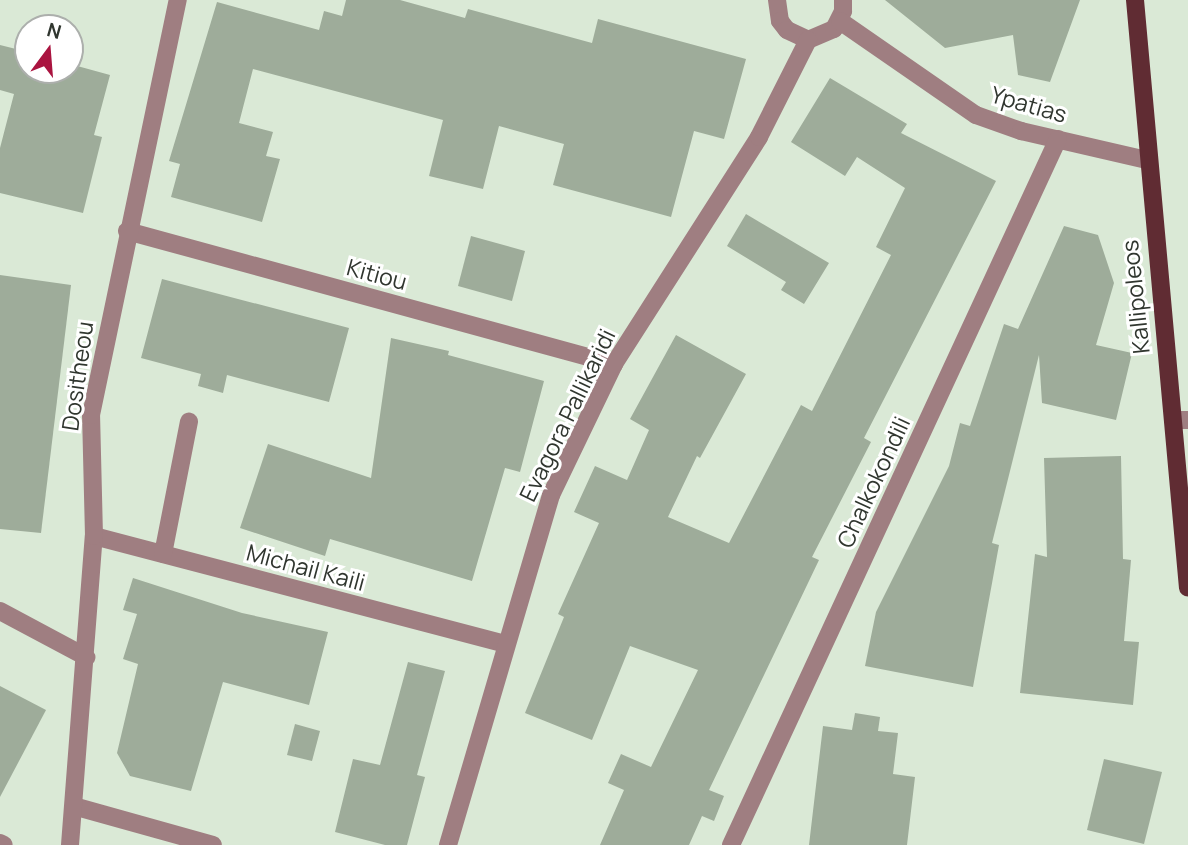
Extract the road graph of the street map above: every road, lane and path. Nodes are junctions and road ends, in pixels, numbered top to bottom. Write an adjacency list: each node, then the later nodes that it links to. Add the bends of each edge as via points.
1 (178, 0): 9 (street, Dositheou)
2 (777, 0): 6 (street, via 780,21 787,30)
3 (843, 0): 5 (street)
4 (1135, 0): 8 (main road, Kallipoleos)
5 (840, 21): 6 (street, via 827,35); 7 (street, Ypatias, via 976,115)
6 (808, 40): 10 (street, Evagora Pallikaridi, via 759,136)
7 (1058, 139): 8 (street, Ypatias); 23 (street, Chalkokondili)
8 (1147, 160): 11 (main road, Kallipoleos)
9 (127, 231): 10 (street, Kitiou); 13 (street, Dositheou, via 91,415)
10 (614, 364): 17 (street, Evagora Pallikaridi, via 551,495)
11 (1181, 420): 15 (main road, Kallipoleos)
12 (189, 422): 14 (street)
13 (94, 536): 14 (street, Michail Kaili); 18 (street, Dositheou)
14 (163, 554): 17 (street, Michail Kaili)
15 (1188, 588)
16 (0, 611): 18 (street)
17 (505, 644): 22 (street, Evagora Pallikaridi)
18 (86, 657): 19 (street, Dositheou)
19 (77, 807): 20 (street, Dositheou); 21 (street)
20 (70, 845)
21 (213, 845)
22 (448, 845)
23 (731, 845)

